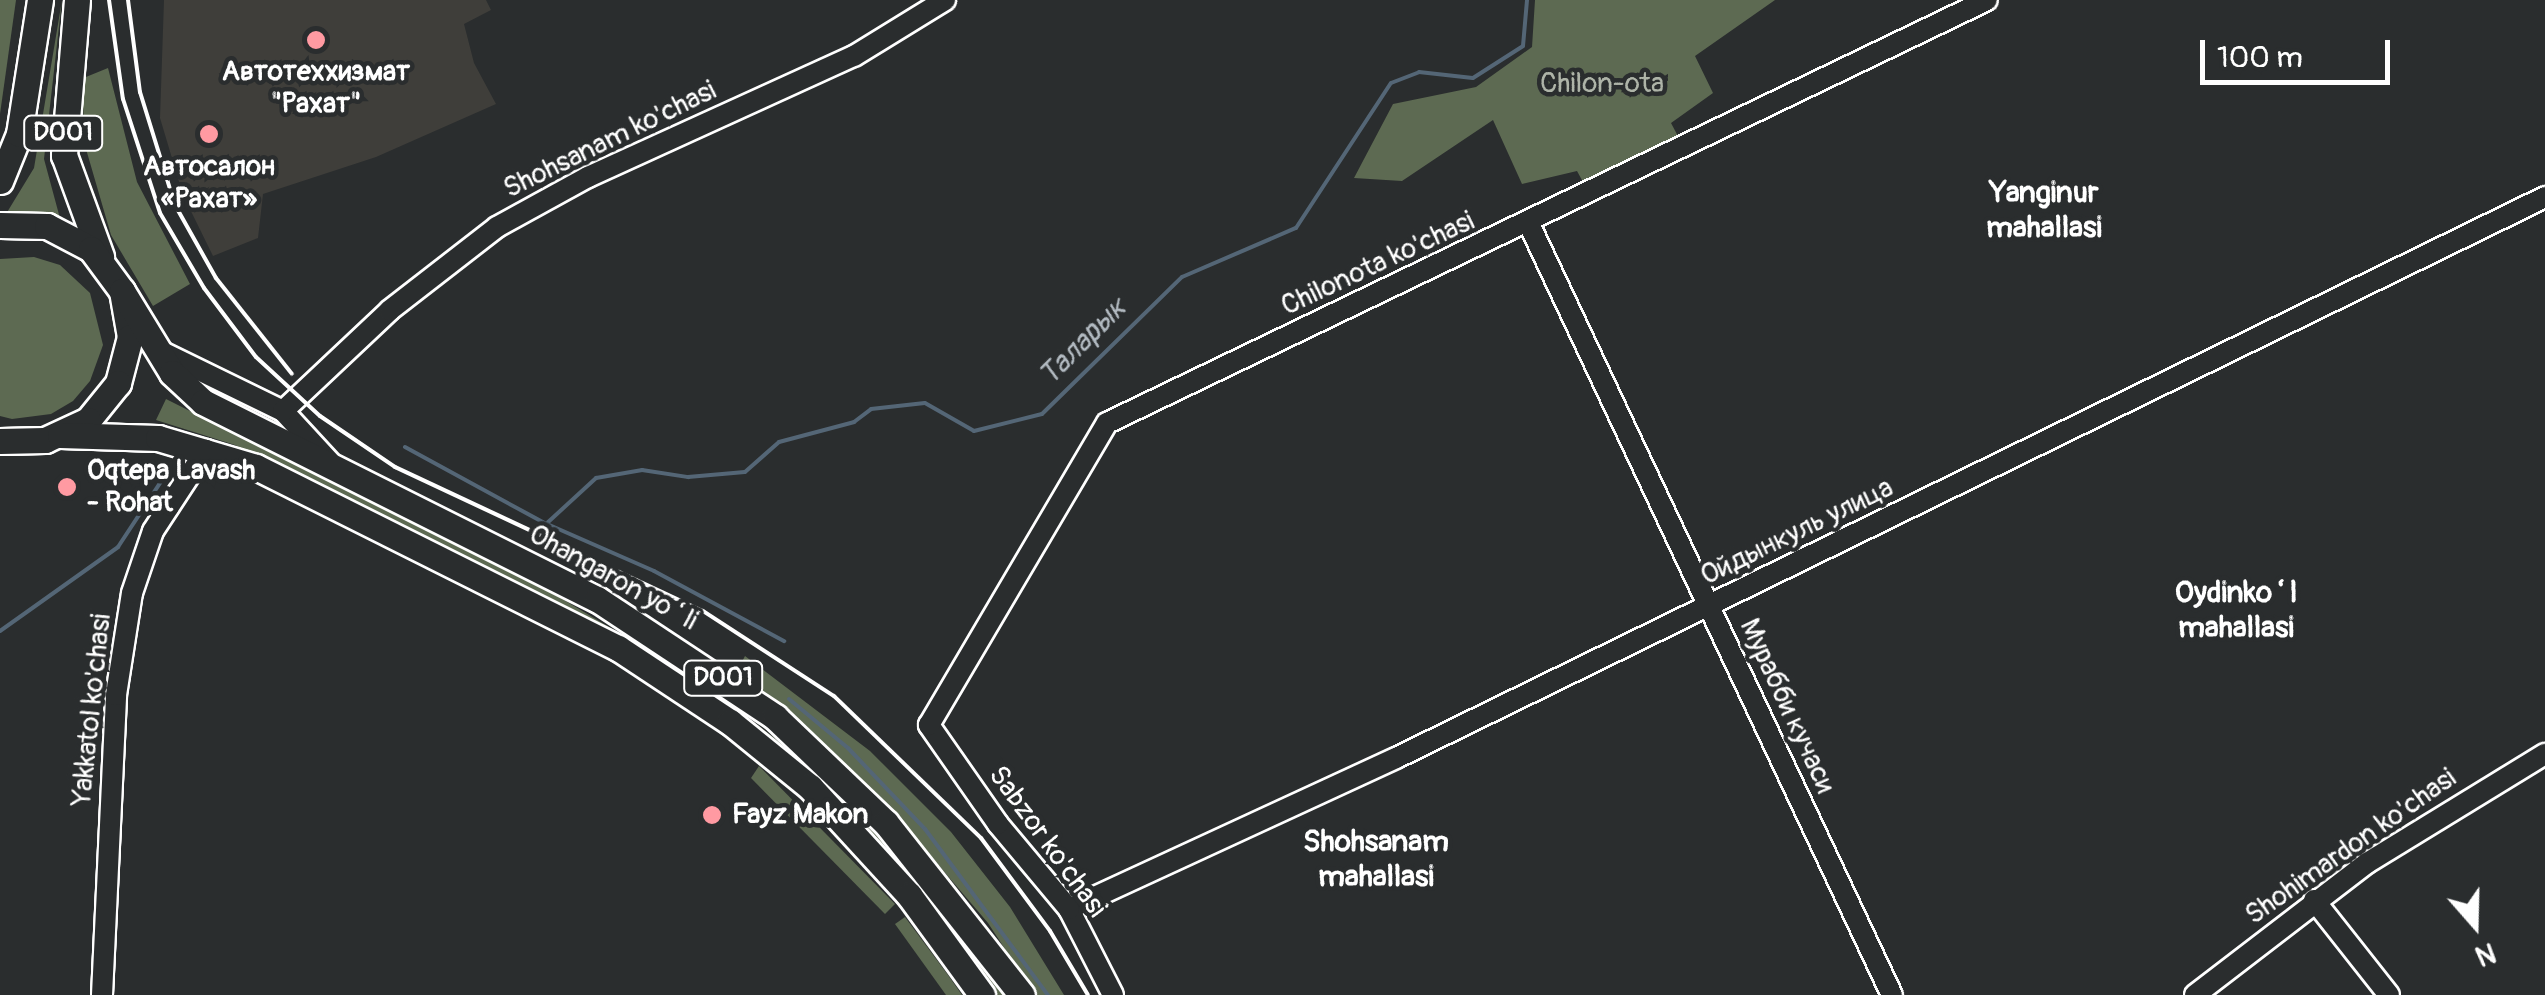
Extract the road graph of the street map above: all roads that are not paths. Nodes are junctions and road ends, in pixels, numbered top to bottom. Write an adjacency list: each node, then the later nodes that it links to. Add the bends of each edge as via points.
1 (40, 0): 5 (highway, D001, via 19,134)
2 (77, 0): 9 (highway, D001, via 64,155)
3 (945, 0): 12 (street, Shohsanam ko'chasi, via 854,56 557,192 497,227 390,310)
4 (1987, 0): 8 (street, Chilonota ko'chasi)
5 (0, 180)
6 (2545, 197): 17 (street, Ойдынкуль улица)
7 (0, 224): 9 (highway, D001, via 47,226)
8 (1529, 224): 17 (street, Мурабби кучаси); 18 (street, Chilonota ko'chasi, via 1107,423)
9 (103, 260): 10 (highway, D001)
10 (122, 291): 11 (highway, Ohangaron yoʻli / D001); 13 (highway, D001, via 130,322 124,369 100,409)
11 (158, 350): 12 (street); 16 (highway, Ohangaron yoʻli / D001, via 203,402)
12 (283, 411): 16 (street)
13 (60, 436): 14 (highway, D001); 15 (highway, D001, via 148,437)
14 (0, 441)
15 (206, 450): 22 (street, Yakkatol ko'chasi, via 153,530 132,593 116,696); 23 (highway, D001, via 287,480 562,617 701,702 838,815)
16 (337, 470): 24 (highway, Ohangaron yoʻli / D001, via 610,606 748,697 886,822)
17 (1709, 605): 21 (street, Ойдынкуль улица); 26 (street, Мурабби кучаси)
18 (929, 725): 21 (street, Sabzor ko'chasi)
19 (2545, 754): 20 (street, Shohimardon ko'chasi)
20 (2314, 900): 27 (street, Shohimardon ko'chasi); 28 (street)
21 (1069, 910): 25 (street, Sabzor ko'chasi)
22 (102, 995)
23 (982, 995)
24 (1022, 995)
25 (1113, 995)
26 (1892, 995)
27 (2196, 995)
28 (2388, 995)

